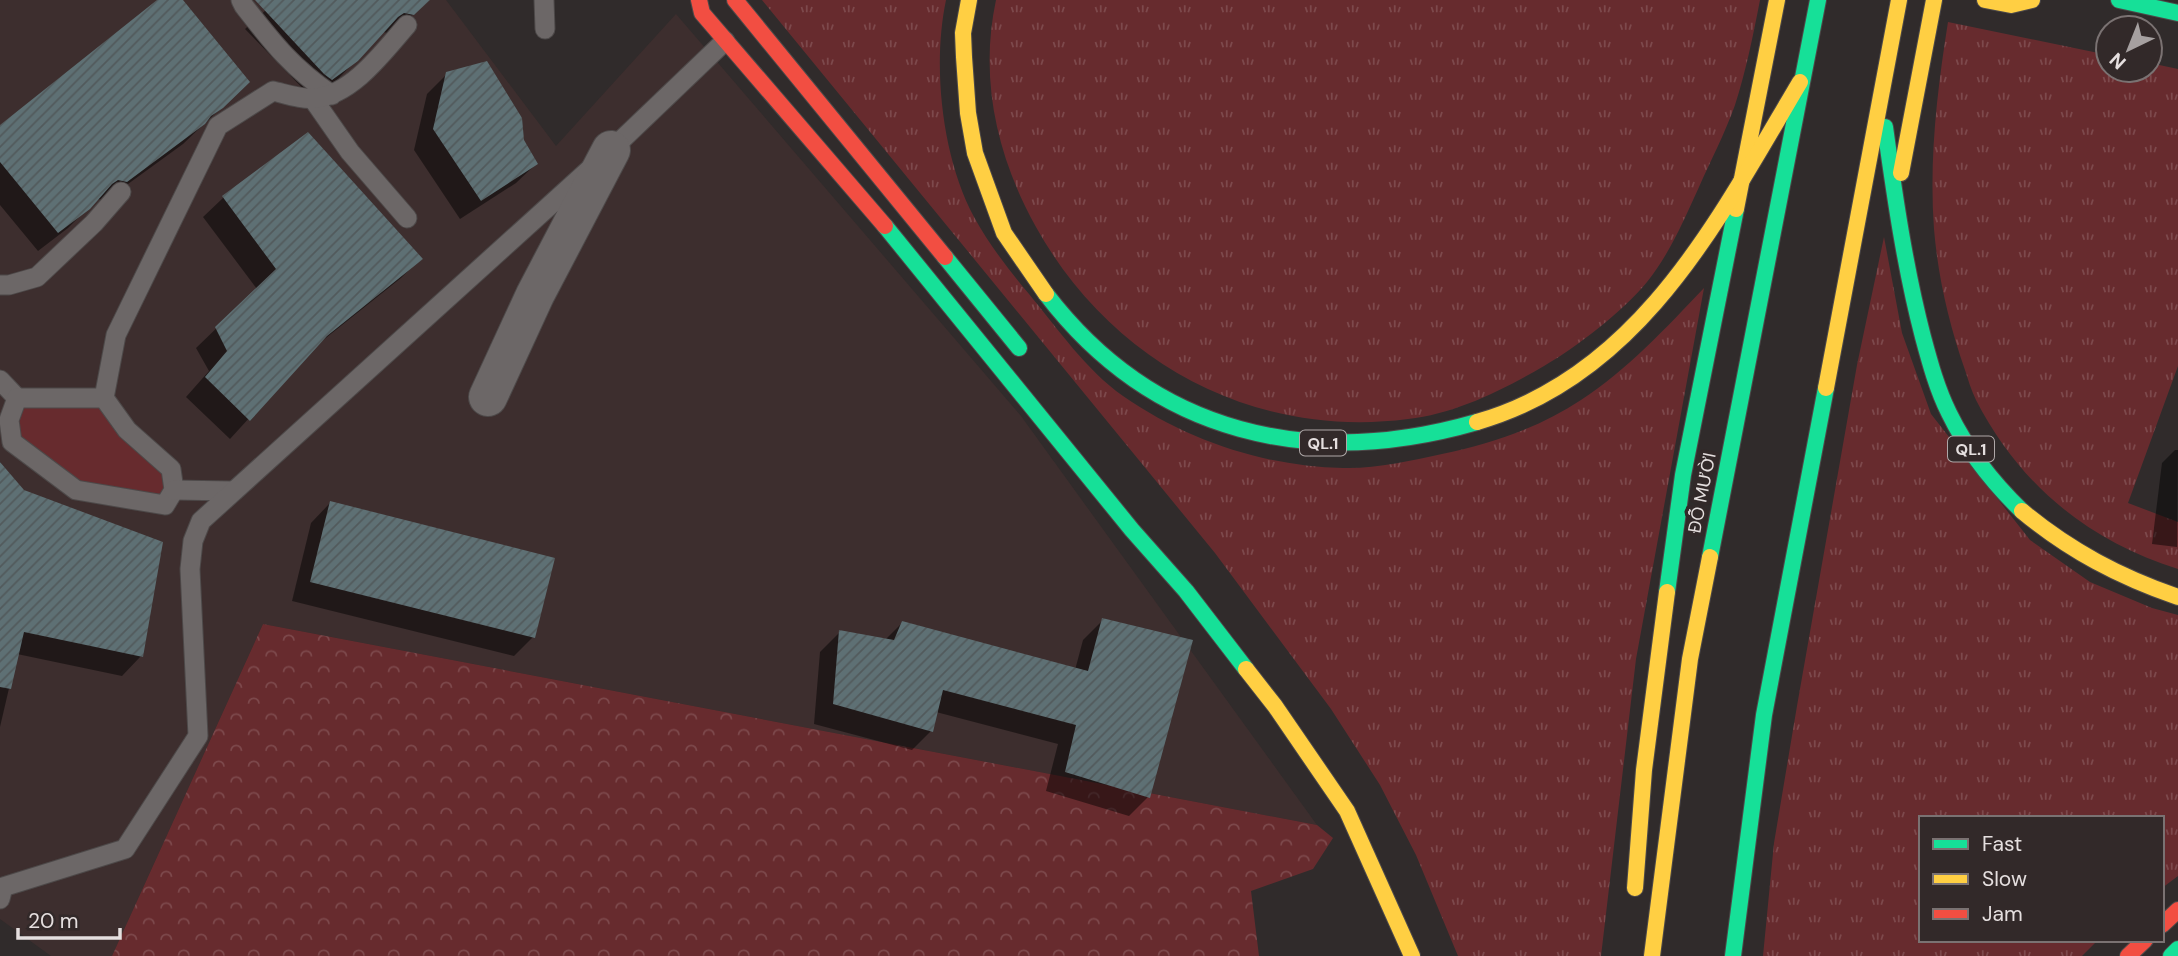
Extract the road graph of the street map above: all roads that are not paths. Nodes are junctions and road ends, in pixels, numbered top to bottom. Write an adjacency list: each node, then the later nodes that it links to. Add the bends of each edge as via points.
1 (242, 0): 18 (lane, via 284,56)
2 (544, 0): 15 (lane)
3 (699, 0): 16 (main road, via 702,13)
4 (735, 0): 27 (main road)
5 (969, 0): 22 (main road, QL.1, via 962,41 976,154 1005,234 1059,310 1133,379 1205,418 1251,434 1337,444 1429,435 1474,425 1521,407 1557,388 1608,350 1663,296 1700,248)
6 (1777, 0): 22 (main road, ĐỖ MƯỜI / QL.1)
7 (1818, 0): 17 (main road, ĐỖ MƯỜI / QL.1)
8 (1899, 0): 20 (main road, QL.1)
9 (1934, 0): 24 (main road, QL.1)
10 (1985, 0): 11 (main road, via 2011,5)
11 (2032, 0)
12 (2119, 0): 13 (main road)
13 (2178, 13)
14 (407, 24): 18 (lane, via 367,70)
15 (545, 29)
16 (726, 41): 21 (lane); 41 (main road, via 857,191 1275,706 1348,811)
17 (1800, 82): 22 (main road, QL.1); 42 (main road, ĐỖ MƯỜI / QL.1, via 1690,659)
18 (332, 95): 19 (lane)
19 (313, 99): 25 (lane, via 350,152); 31 (lane, via 273,91 218,126 116,335)
20 (1881, 99): 24 (main road, QL.1); 43 (main road, QL.1, via 1764,715)
21 (611, 150): 29 (street); 33 (lane)
22 (1744, 174): 36 (main road, ĐỖ MƯỜI / QL.1, via 1683,475 1644,770)
23 (121, 192): 26 (lane, via 37,277)
24 (1896, 202): 34 (main road, QL.1, via 1907,272 1933,372 1953,420 1978,461 2045,531 2089,561)
25 (407, 218)
26 (0, 285)
27 (1033, 365)
28 (0, 380): 30 (lane)
29 (488, 397)
30 (17, 398): 31 (lane); 32 (lane, via 9,420 12,442 76,490 165,505)
31 (104, 398): 32 (lane, via 127,430 171,469)
32 (174, 490): 33 (lane)
33 (232, 491): 35 (lane, via 201,521 193,541 190,569 198,736 125,849 3,887)
34 (2178, 597)
35 (0, 899)
36 (1634, 903)
37 (2178, 910): 38 (main road)
38 (2164, 923)
39 (2143, 942): 44 (main road)
40 (2178, 949): 45 (main road)
41 (1412, 956)
42 (1652, 956)
43 (1733, 956)
44 (2128, 956)
45 (2171, 956)

